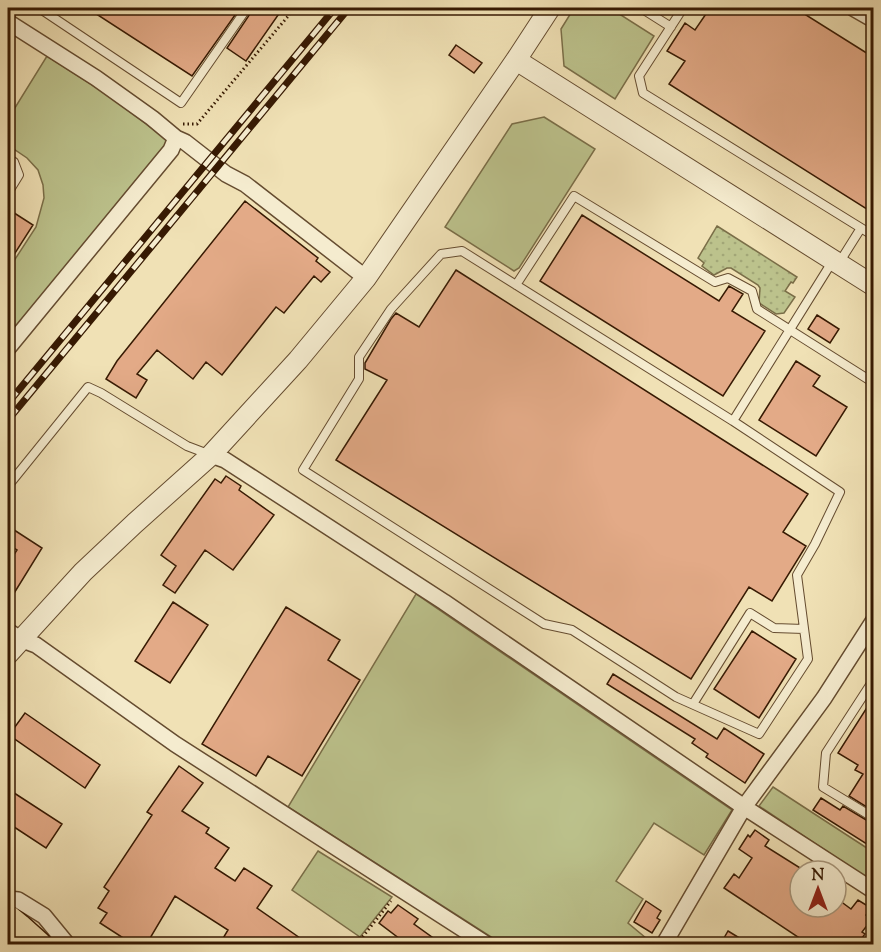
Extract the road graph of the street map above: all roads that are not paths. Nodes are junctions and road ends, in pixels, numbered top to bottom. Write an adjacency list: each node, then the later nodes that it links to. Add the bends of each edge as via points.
1 (39, 8): 2 (lane, via 182,103)
2 (247, 8)
3 (550, 8): 10 (street)
4 (641, 8): 9 (lane)
5 (683, 8): 9 (lane)
6 (853, 8): 7 (street)
7 (873, 20)
8 (8, 22): 11 (street)
9 (670, 27): 14 (lane, via 639,76 643,93)
10 (516, 60): 16 (street); 17 (street)
11 (176, 131): 17 (street, via 226,174 245,184); 21 (street, via 171,150)
12 (8, 158): 13 (lane, via 14,162 19,176)
13 (8, 194)
14 (861, 228): 15 (lane); 16 (lane)
15 (873, 236)
16 (836, 262): 19 (street); 20 (lane)
17 (366, 278): 24 (street)
18 (516, 285): 20 (lane, via 574,195 715,282 728,278 752,291 757,309); 23 (lane); 30 (lane, via 462,251 441,254 391,309 359,357 358,379 303,470 544,624 573,630)
19 (873, 286)
20 (790, 330): 22 (lane); 23 (lane)
21 (8, 348)
22 (873, 383)
23 (733, 421): 27 (lane, via 840,492 797,575)
24 (211, 455): 25 (lane, via 187,446 88,387); 28 (street); 31 (street, via 225,460 444,602)
25 (8, 486)
26 (873, 620): 31 (street, via 824,698)
27 (804, 629): 30 (lane, via 774,628 750,613); 30 (lane, via 808,659 759,734)
28 (12, 641): 38 (street, via 36,645 175,744)
29 (873, 679): 32 (lane, via 826,753 823,786)
30 (693, 704)
31 (744, 807): 33 (street); 39 (street)
32 (873, 818)
33 (873, 891)
34 (8, 899): 37 (street, via 18,900 44,916)
35 (8, 917): 36 (main road)
36 (39, 945)
37 (67, 945)
38 (486, 945)
39 (664, 945)

